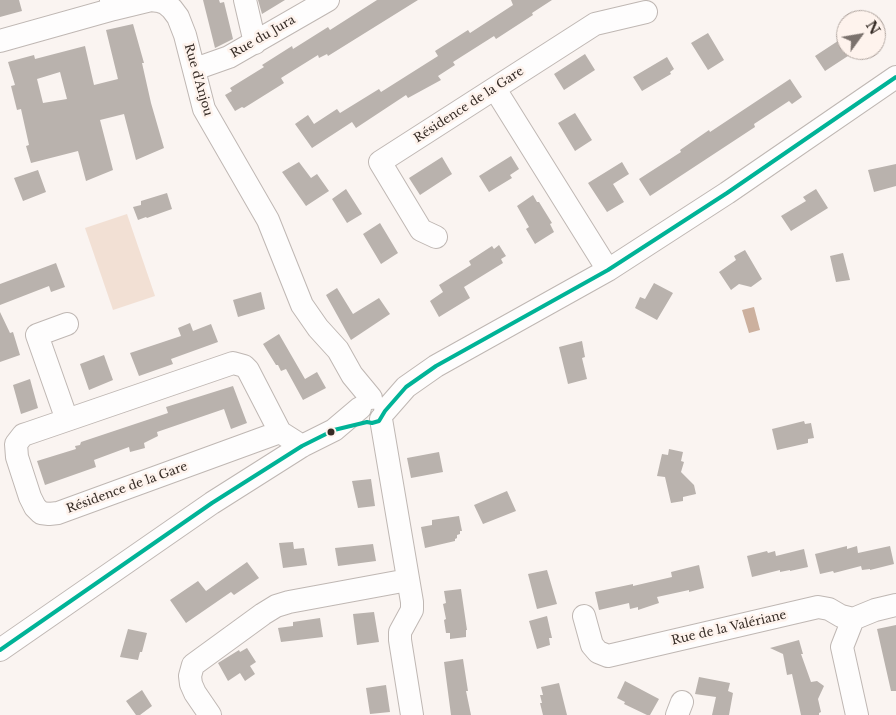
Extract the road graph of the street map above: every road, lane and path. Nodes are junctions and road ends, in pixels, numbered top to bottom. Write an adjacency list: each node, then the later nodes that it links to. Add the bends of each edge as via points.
1 (245, 0): 6 (street)
2 (328, 0): 6 (street, Rue du Jura)
3 (113, 5): 5 (street, Rue d'Anjou); 7 (street, Rue d'Anjou, via 151,0 165,3 180,22)
4 (646, 12): 9 (street, Résidence de la Gare, via 595,24)
5 (0, 41)
6 (255, 43): 7 (street, Rue du Jura, via 229,57)
7 (195, 69): 13 (street, Rue d'Anjou, via 204,109 268,220 302,305 338,350)
8 (896, 77): 11 (street)
9 (495, 89): 10 (street, Résidence de la Gare, via 380,162 421,230); 11 (street)
10 (436, 237)
11 (608, 270): 13 (street, via 438,365)
12 (67, 324): 14 (street, via 37,335)
13 (372, 411): 16 (street, via 351,427 334,430); 17 (street, Rue d'Anjou, via 385,446)
14 (67, 420): 15 (street, Résidence de la Gare, via 233,363 248,370); 15 (street, Résidence de la Gare, via 23,435 16,444 30,497 41,513 58,513)
15 (280, 432): 16 (street)
16 (302, 446): 21 (street, via 212,503)
17 (408, 580): 22 (street, via 289,602 263,614 193,665 191,684); 23 (street, Rue d'Anjou, via 412,610 400,632 400,640)
18 (896, 605): 20 (street)
19 (584, 616): 20 (street, Rue de la Valériane, via 592,645 608,656 818,607)
20 (853, 619): 24 (street, via 842,647)
21 (0, 650)
22 (210, 715)
23 (412, 715)
24 (857, 715)

